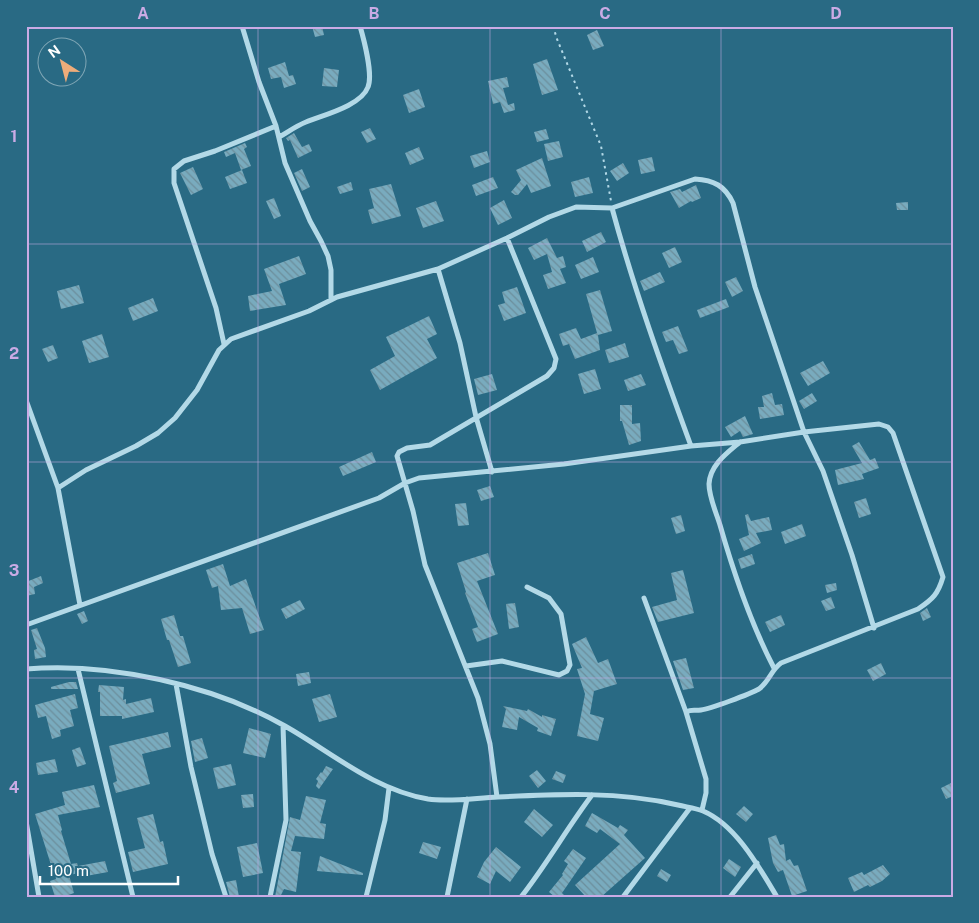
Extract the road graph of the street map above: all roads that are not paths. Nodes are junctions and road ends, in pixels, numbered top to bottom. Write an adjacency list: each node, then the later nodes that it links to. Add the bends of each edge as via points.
1 (242, 26): 3 (street)
2 (360, 26): 4 (street, via 370,78 364,94)
3 (276, 126): 4 (street); 9 (street, via 184,161 174,169 174,183 216,308)
4 (279, 138): 8 (street, via 285,163 328,256)
5 (612, 208): 6 (street, via 576,207); 12 (street, via 695,178 713,181 726,190 733,203 755,288); 14 (street, via 644,317)
6 (507, 238): 7 (street); 11 (street, via 556,359 548,376)
7 (438, 269): 8 (street); 11 (street, via 460,343)
8 (331, 300): 9 (street)
9 (224, 344): 17 (street, via 197,390 175,418 158,433)
10 (27, 403): 17 (street)
11 (476, 417): 15 (street); 16 (street, via 430,445 399,452 397,456)
12 (804, 432): 13 (street); 22 (street, via 823,471); 22 (street, via 879,424 893,433 943,577 940,589 932,599 918,609)
13 (740, 442): 14 (street); 24 (street, via 721,458 712,471 709,484 733,570)
14 (691, 446): 15 (street)
15 (492, 472): 16 (street)
16 (405, 482): 20 (street, via 379,498); 23 (street, via 425,565)
17 (58, 488): 20 (street)
18 (527, 587): 23 (street, via 549,598 561,614 570,665 567,671 559,675 502,660)
19 (644, 598): 28 (street)
20 (80, 605): 21 (street)
21 (26, 624)
22 (874, 628): 24 (street)
23 (466, 666): 32 (street, via 490,744)
24 (774, 668): 28 (street, via 760,688 748,694)
25 (78, 669): 26 (street); 27 (street, via 131,674); 39 (street)
26 (26, 670)
27 (176, 684): 29 (street, via 206,692); 40 (street, via 191,767)
28 (686, 712): 35 (street, via 706,779)
29 (283, 725): 30 (street); 41 (street, via 286,820)
30 (389, 788): 33 (street, via 428,799); 42 (street, via 385,820)
31 (592, 795): 32 (street); 34 (street, via 623,795); 44 (street)
32 (497, 797): 33 (street)
33 (467, 799): 43 (street)
34 (690, 808): 35 (street); 45 (street)
35 (702, 810): 37 (street, via 731,832)
36 (26, 821): 38 (street)
37 (757, 863): 46 (street); 47 (street)
38 (39, 897)
39 (133, 897)
40 (226, 897)
41 (270, 897)
42 (366, 897)
43 (448, 897)
44 (521, 897)
45 (622, 897)
46 (730, 897)
47 (777, 897)

